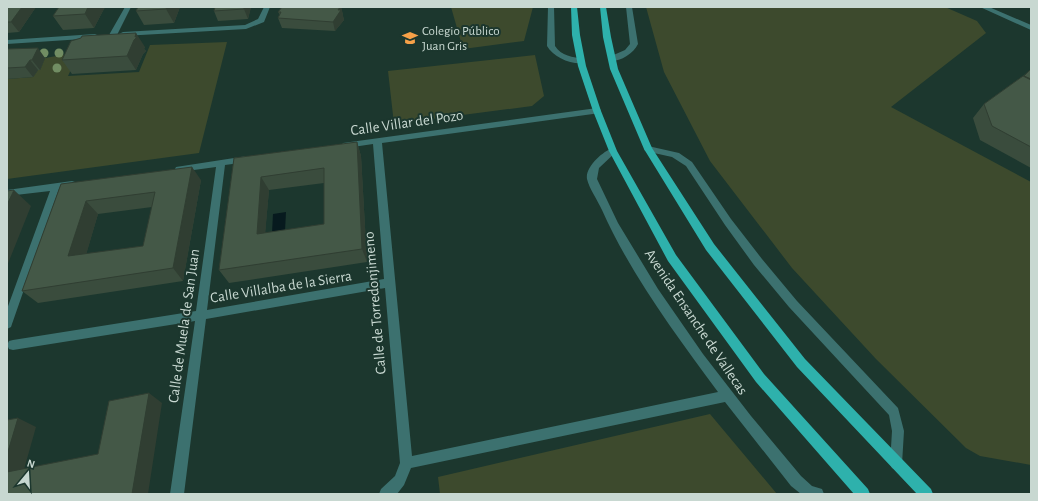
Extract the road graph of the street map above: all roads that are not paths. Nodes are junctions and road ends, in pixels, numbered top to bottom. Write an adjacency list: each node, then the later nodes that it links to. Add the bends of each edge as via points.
1 (128, 7): 11 (street)
2 (267, 7): 11 (street, via 261,20 246,27)
3 (551, 7): 14 (street, via 553,50 557,54)
4 (574, 7): 14 (main road, Avenida Ensanche de Vallecas)
5 (603, 7): 13 (main road)
6 (629, 7): 13 (street, via 633,48)
7 (983, 7): 9 (street)
8 (1031, 17): 9 (street)
9 (1022, 24): 10 (street)
10 (1031, 28)
11 (106, 36): 12 (street)
12 (7, 42)
13 (612, 59): 18 (main road)
14 (581, 61): 15 (main road, Avenida Ensanche de Vallecas)
15 (597, 111): 16 (street, Calle Villar del Pozo); 19 (main road, Avenida Ensanche de Vallecas)
16 (377, 141): 17 (street, Calle Villar del Pozo); 26 (street, Calle de Torredonjimeno)
17 (340, 146)
18 (648, 149): 32 (main road, via 710,247 801,363); 32 (street, via 677,156 689,164 758,262 793,304 894,412 899,440)
19 (613, 151): 30 (street, Avenida Ensanche de Vallecas, via 596,165 592,178 614,224 658,298); 36 (main road, Avenida Ensanche de Vallecas, via 672,258 760,378)
20 (253, 158): 21 (street)
21 (222, 163): 22 (street); 27 (street, Calle de Muela de San Juan)
22 (169, 170)
23 (79, 183): 24 (street)
24 (56, 186): 25 (street); 28 (street)
25 (7, 193)
26 (389, 283): 27 (street, Calle Villalba de la Sierra); 31 (street, Calle de Torredonjimeno)
27 (202, 315): 29 (street, Calle Villalba de la Sierra); 33 (street, Calle de Muela de San Juan)
28 (7, 324)
29 (13, 345)
30 (727, 396): 31 (street); 35 (street, Avenida Ensanche de Vallecas, via 796,481 808,491)
31 (406, 463): 34 (street, via 403,476 394,489)
32 (896, 464): 37 (main road)
33 (177, 494)
34 (386, 494)
35 (817, 494)
36 (863, 494)
37 (926, 494)

